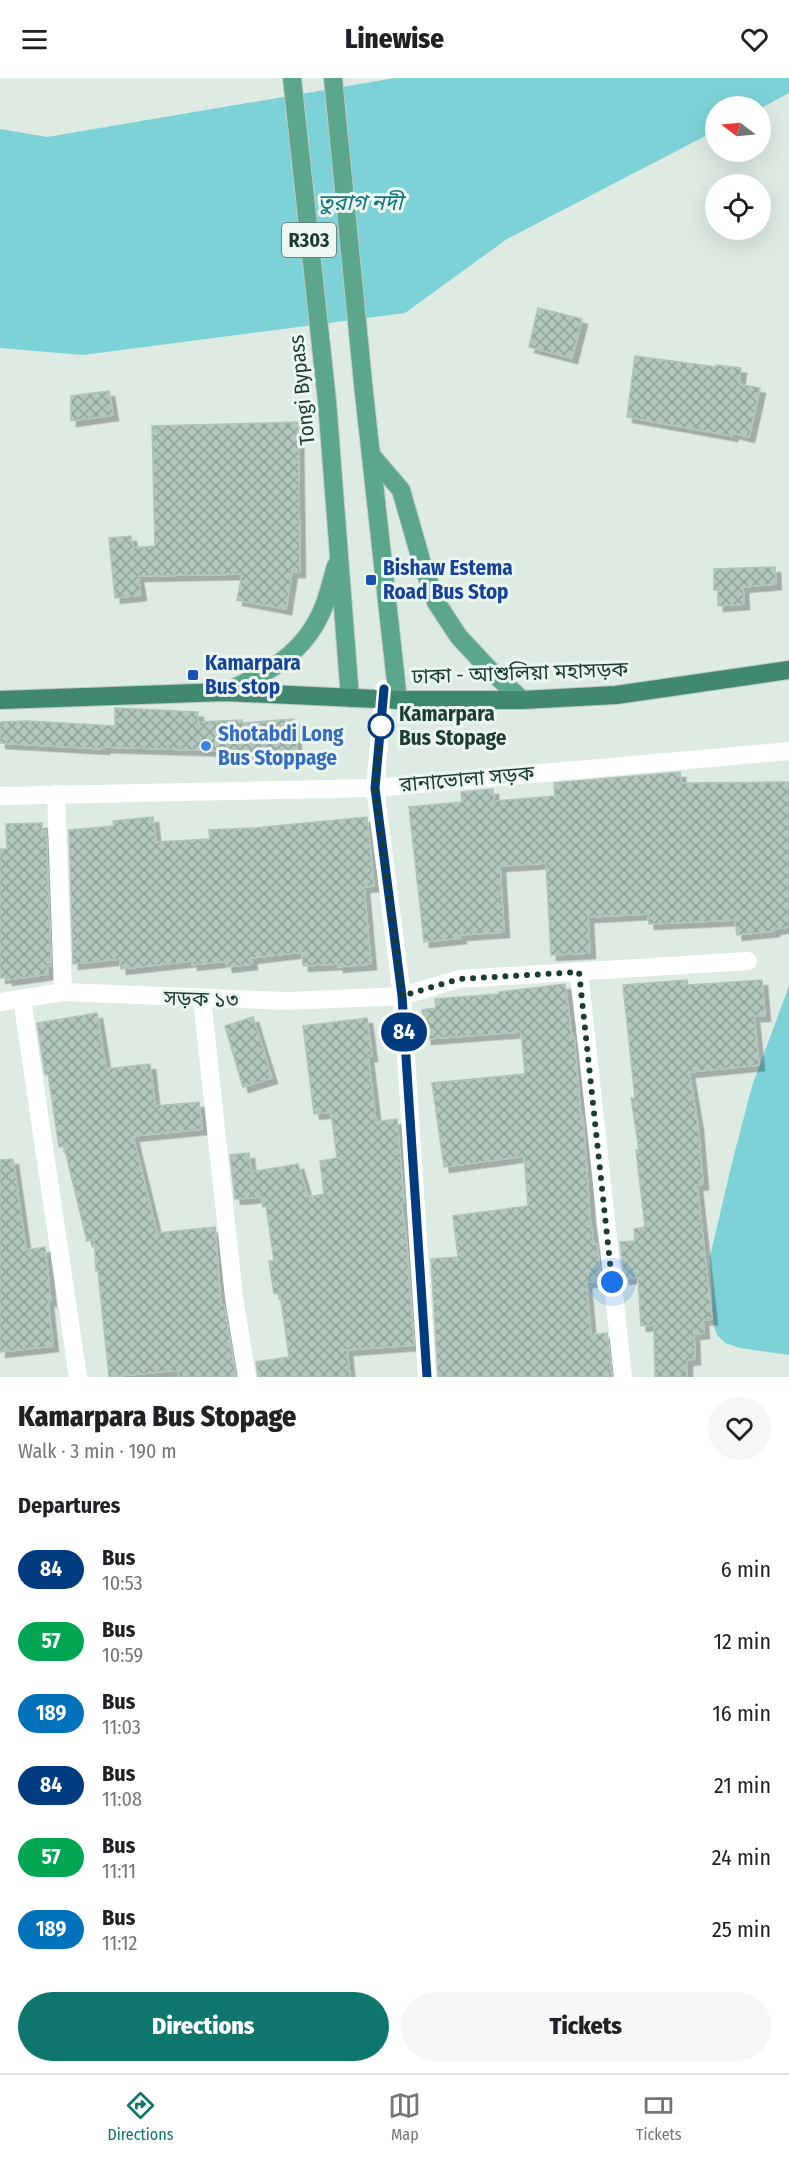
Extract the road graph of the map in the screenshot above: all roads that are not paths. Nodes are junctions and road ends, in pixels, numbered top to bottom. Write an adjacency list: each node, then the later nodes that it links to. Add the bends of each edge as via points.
1 (292, 78): 4 (main road, Tongi Bypass / R303, via 327,401)
2 (333, 78): 3 (main road, R303)
3 (372, 456): 7 (main road, R303); 10 (main road, via 401,490 436,602 459,637)
4 (339, 554): 6 (main road, via 324,607 308,636 286,660); 8 (main road, Tongi Bypass / R303)
5 (789, 670): 10 (highway, ঢাকা - আশুলিয়া মহাসড়ক, via 616,695)
6 (225, 692): 8 (highway, ঢাকা - আশুলিয়া মহাসড়ক); 9 (highway, ঢাকা - আশুলিয়া মহাসড়ক)
7 (391, 695): 8 (highway, ঢাকা - আশুলিয়া মহাসড়ক); 10 (highway, ঢাকা - আশুলিয়া মহাসড়ক); 12 (street)
8 (350, 698)
9 (0, 700)
10 (522, 700)
11 (789, 751): 12 (street, রানাভোলা সড়ক)
12 (375, 788): 13 (street, রানাভোলা সড়ক); 18 (street)
13 (56, 794): 14 (street, রানাভোলা সড়ক); 17 (street)
14 (0, 796)
15 (748, 961): 16 (street, সড়ক ১৩)
16 (579, 972): 18 (street, সড়ক ১৩, via 459,979); 25 (street)
17 (63, 992): 19 (street, সড়ক ১৩); 20 (street, সড়ক ১৩)
18 (402, 996): 20 (street, সড়ক ১৩, via 286,1001); 24 (street)
19 (22, 999): 21 (street, সড়ক ১৩); 22 (street)
20 (202, 999): 23 (street, via 234,1297)
21 (0, 1002)
22 (78, 1377)
23 (247, 1377)
24 (427, 1377)
25 (623, 1377)

